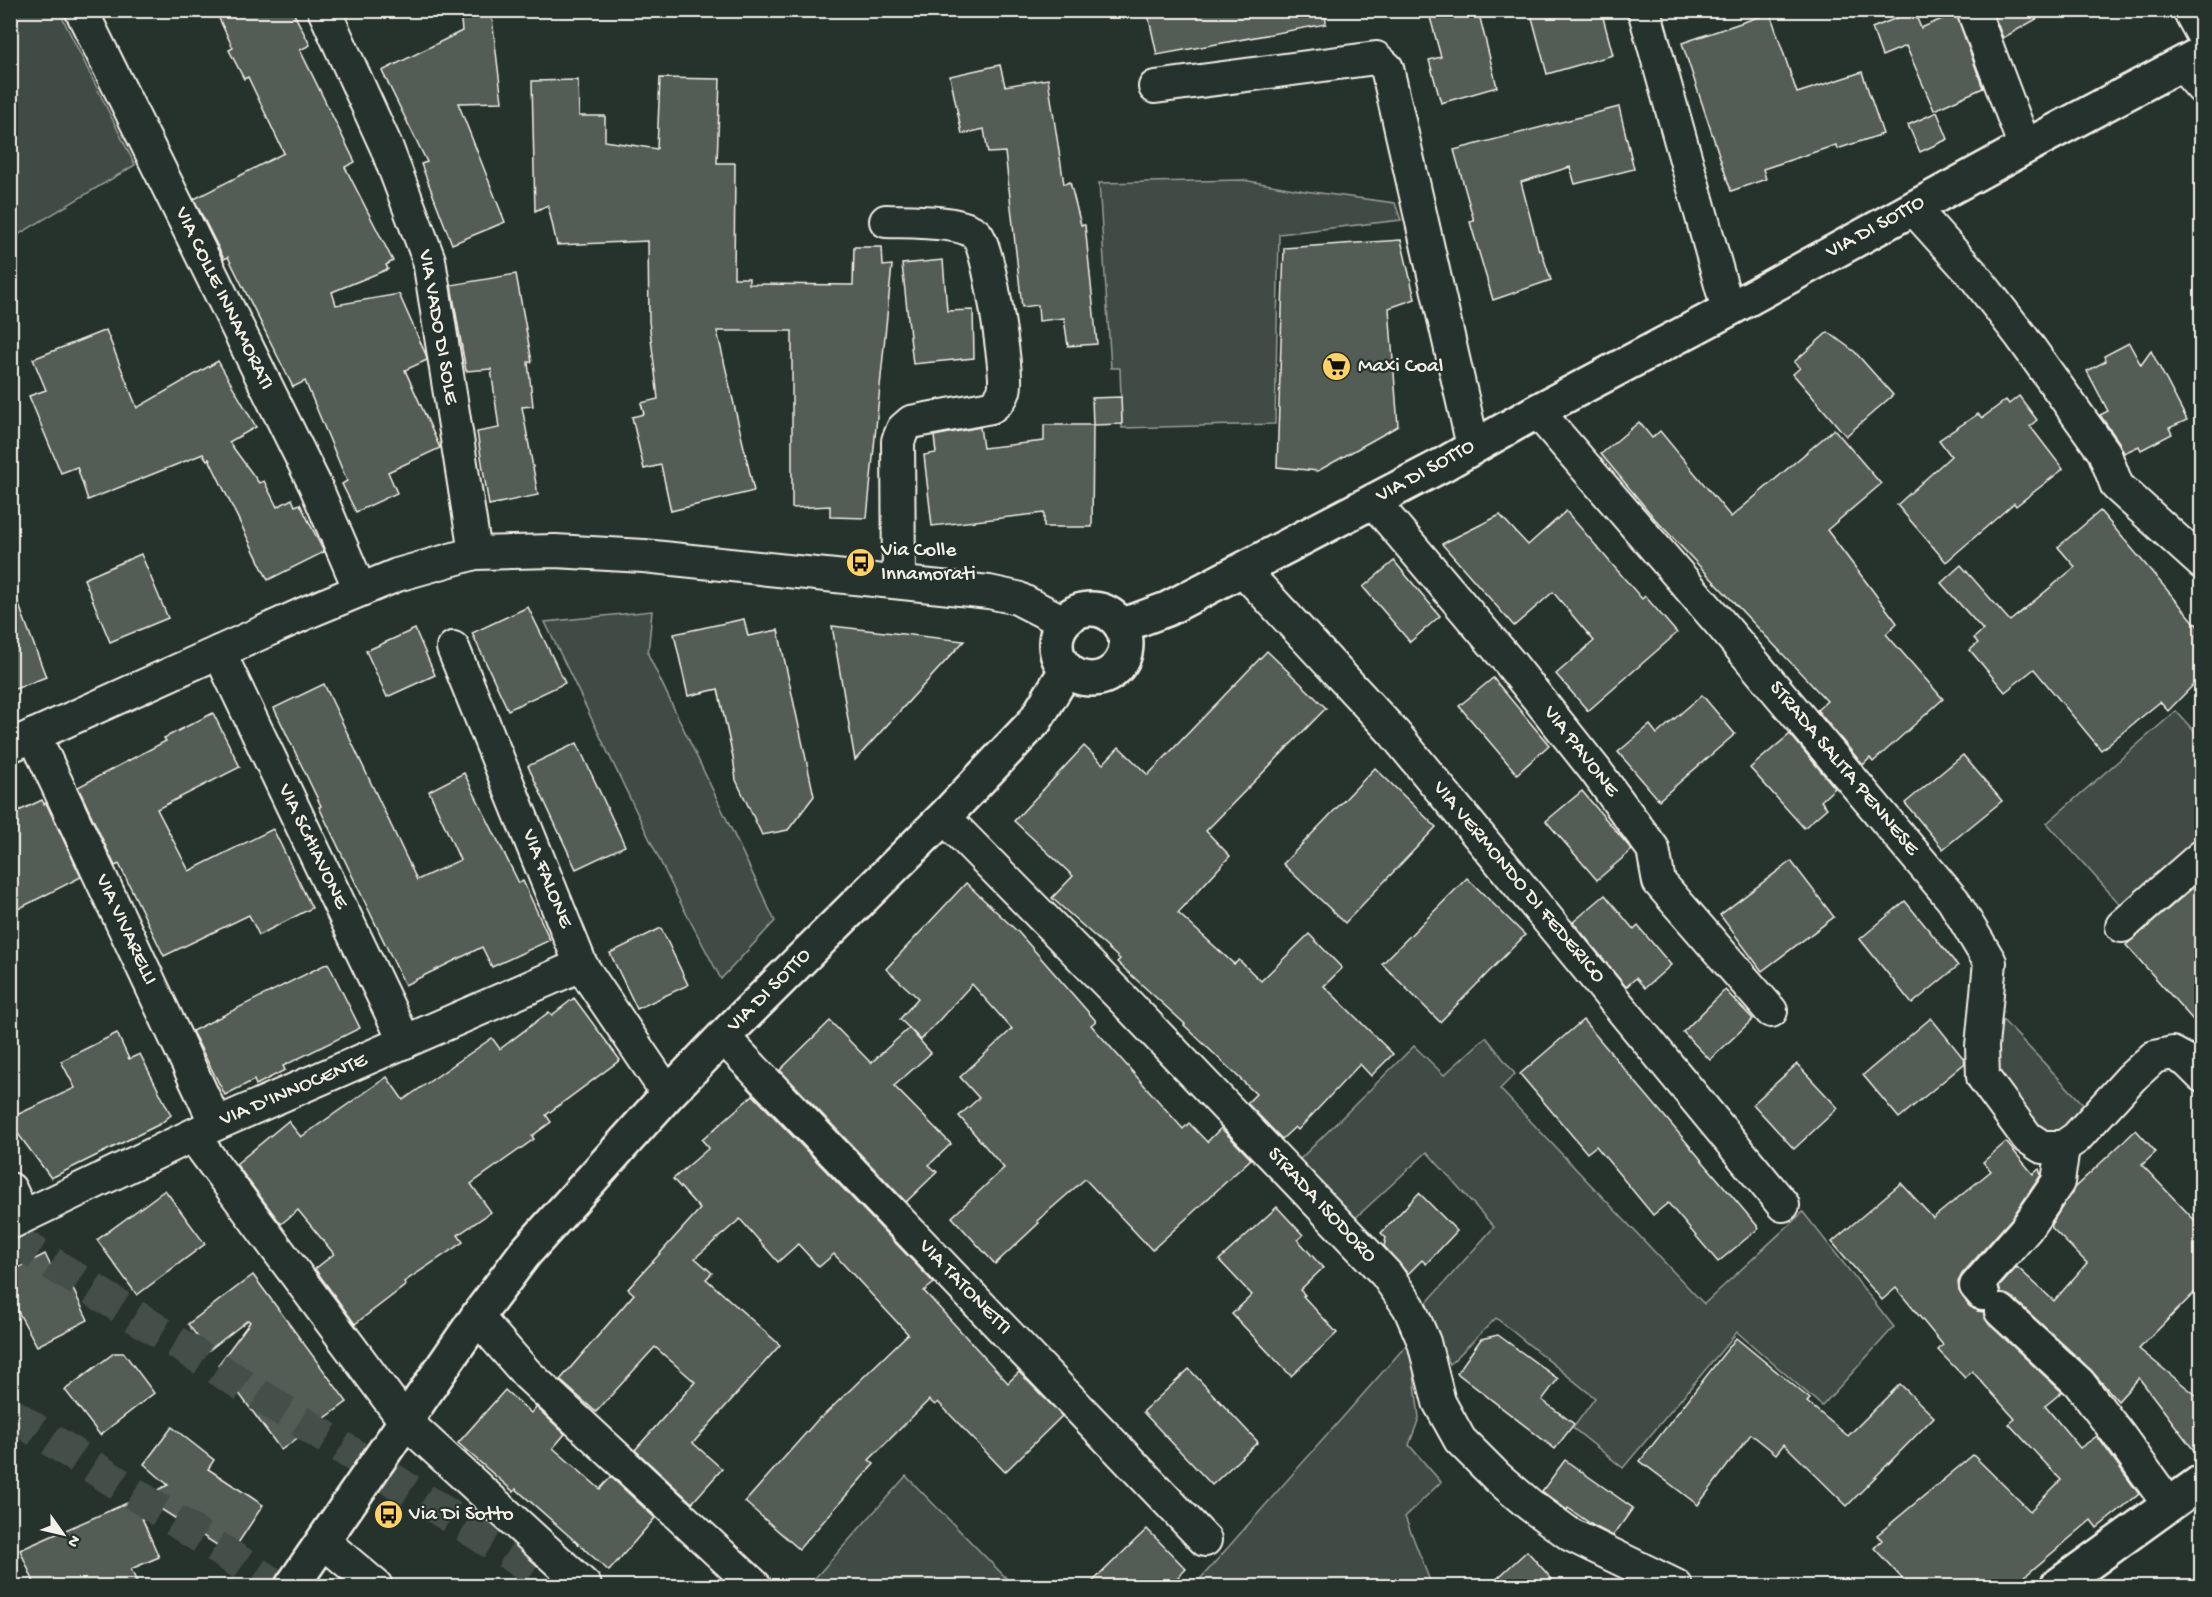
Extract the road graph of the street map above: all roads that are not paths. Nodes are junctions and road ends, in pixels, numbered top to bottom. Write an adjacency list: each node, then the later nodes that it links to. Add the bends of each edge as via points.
1 (81, 10): 20 (street, VIA COLLE INNAMORATI, via 315,485)
2 (324, 10): 16 (street, VIA VADO DI SOLE, via 386,146 429,260)
3 (1644, 10): 12 (street)
4 (1973, 10): 9 (street)
5 (2189, 10): 6 (street)
6 (2202, 34)
7 (2195, 68): 9 (street, VIA DI SOTTO)
8 (1155, 87): 14 (street, via 1376,58 1387,68)
9 (2025, 147): 10 (street, VIA DI SOTTO)
10 (1913, 208): 12 (street, VIA DI SOTTO); 17 (street, via 1976,278 2021,336 2104,452 2117,486)
11 (886, 221): 19 (street, via 963,227 978,235 999,326 1005,386 1001,399 991,407 911,422 903,429 898,441)
12 (1728, 310): 13 (street, VIA DI SOTTO)
13 (1537, 411): 14 (street, VIA DI SOTTO); 37 (street, STRADA SALITA PENNESE, via 1953,900 1990,962 1983,1077 2027,1137 2042,1147)
14 (1473, 446): 15 (street, VIA DI SOTTO)
15 (1372, 501): 18 (street, VIA DI SOTTO); 31 (street, VIA PAVONE, via 1595,770 1653,849 1659,882)
16 (475, 554): 19 (street, via 555,551 644,556); 20 (street, via 397,575)
17 (2202, 563)
18 (1243, 570): 22 (street, VIA DI SOTTO, via 1167,609); 38 (street, VIA VERMONDO DI FEDERICO, via 1394,733)
19 (899, 582): 21 (street, via 1017,598)
20 (360, 590): 24 (street)
21 (1064, 622): 22 (street, via 1082,610 1094,609 1114,618); 25 (street, via 1056,640)
22 (1121, 626): 25 (street, via 1125,636 1123,658 1117,668 1108,675 1086,679)
23 (453, 648): 30 (street, VIA FALONE)
24 (219, 652): 26 (street); 33 (street, VIA SCHIAVONE)
25 (1067, 669): 27 (street, VIA DI SOTTO, via 1035,721)
26 (22, 741): 36 (street, VIA VIVARELLI)
27 (944, 817): 32 (street, VIA DI SOTTO); 50 (street, STRADA ISODORO, via 1386,1274 1409,1307 1424,1342 1439,1402 1460,1440 1498,1478 1571,1535)
28 (2202, 856): 29 (street)
29 (2122, 926)
30 (581, 965): 33 (street, VIA D'INNOCENTE); 35 (street, VIA FALONE)
31 (1771, 1011)
32 (723, 1036): 35 (street, VIA DI SOTTO); 44 (street, VIA TATONETTI)
33 (405, 1042): 36 (street, VIA D'INNOCENTE)
34 (2202, 1076): 37 (street, via 2172,1053 2154,1057)
35 (668, 1094): 40 (street, VIA DI SOTTO, via 525,1253)
36 (205, 1130): 39 (street, VIA D'INNOCENTE); 41 (street, VIA VIVARELLI)
37 (2063, 1147): 43 (street, via 2058,1182 2030,1223 1976,1286 2079,1383)
38 (1783, 1204)
39 (15, 1209)
40 (477, 1317): 41 (street, VIA DI SOTTO); 49 (street, via 527,1374)
41 (405, 1421): 45 (street, VIA DI SOTTO); 48 (street, VIA VIVARELLI)
42 (2202, 1481): 43 (street)
43 (2169, 1505): 51 (street)
44 (1205, 1540)
45 (324, 1542): 46 (street, VIA DI SOTTO); 47 (street)
46 (292, 1587)
47 (376, 1587)
48 (585, 1587)
49 (755, 1587)
50 (1676, 1587)
51 (2057, 1587)

